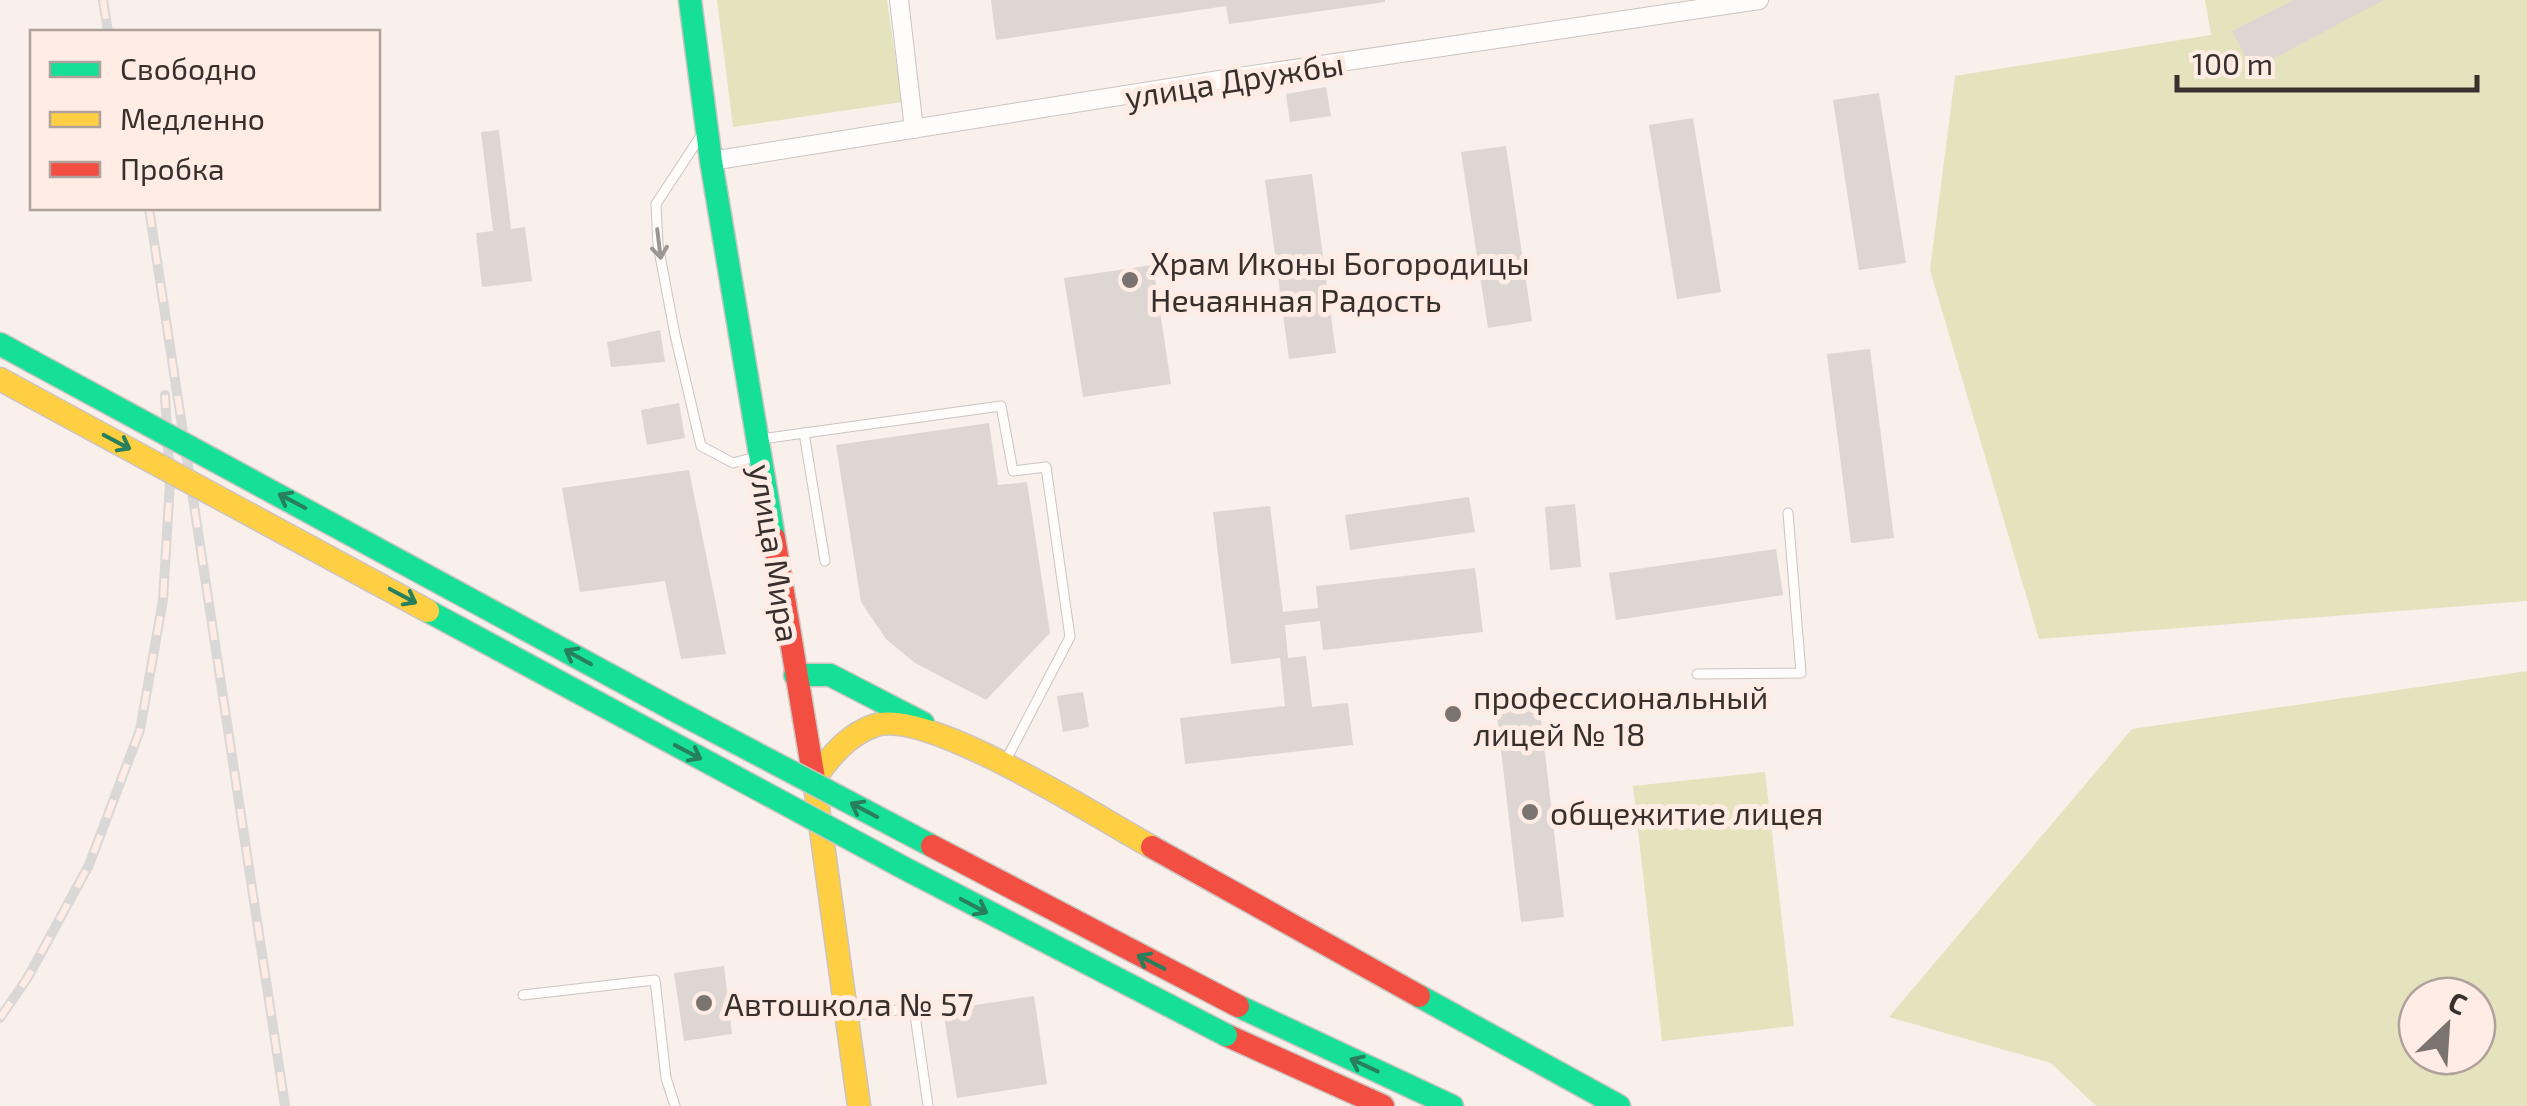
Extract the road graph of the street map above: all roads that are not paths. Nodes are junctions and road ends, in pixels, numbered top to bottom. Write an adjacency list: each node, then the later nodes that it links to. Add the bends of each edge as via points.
1 (690, 0): 4 (main road, улица Мира)
2 (899, 0): 5 (street)
3 (1758, 0): 5 (street, улица Дружбы)
4 (706, 127): 6 (main road, улица Мира); 10 (lane, one-way to 10, via 656,204 658,245 700,446 732,463)
5 (914, 129): 6 (street, улица Дружбы)
6 (710, 161): 10 (main road, улица Мира)
7 (0, 344): 24 (main road, one-way to 7, bridge, via 1238,1006)
8 (0, 379): 23 (main road, one-way to 23, bridge, via 904,868 1226,1034)
9 (804, 433): 10 (lane); 12 (lane); 16 (lane, via 1001,406 1013,472 1046,467 1070,637)
10 (759, 447): 14 (main road, улица Мира)
11 (1788, 513): 13 (lane, via 1801,673)
12 (824, 561)
13 (1697, 674)
14 (796, 675): 15 (main road, via 830,674); 17 (main road, улица Мира)
15 (927, 726): 16 (main road); 17 (main road, via 894,722 864,730)
16 (1003, 765): 25 (main road)
17 (814, 779): 19 (main road, улица Мира)
18 (523, 995): 20 (lane, via 655,980)
19 (847, 1016): 21 (main road, улица Мира); 22 (lane, via 914,1008)
20 (675, 1106)
21 (859, 1106)
22 (928, 1106)
23 (1383, 1106)
24 (1452, 1106)
25 (1619, 1106)

